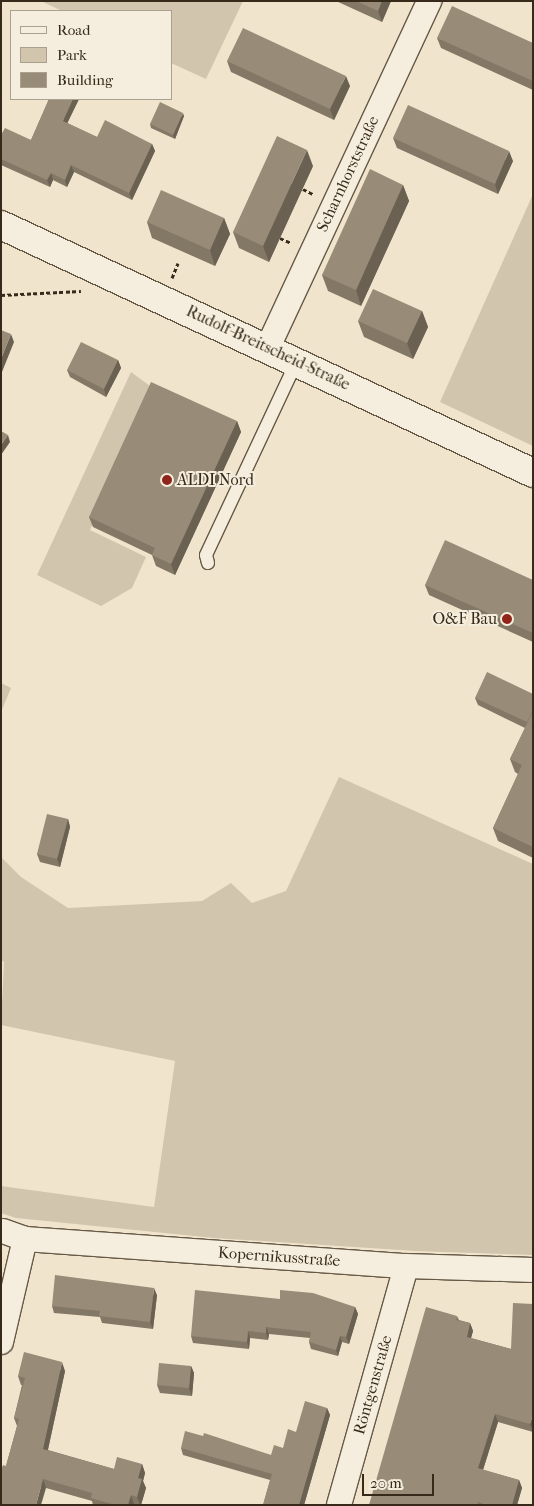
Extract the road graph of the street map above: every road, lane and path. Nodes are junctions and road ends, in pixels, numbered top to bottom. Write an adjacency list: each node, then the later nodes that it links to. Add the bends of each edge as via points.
1 (429, 1): 5 (street, Scharnhorststraße)
2 (1, 225): 3 (street, Rudolf-Breitscheid-Straße)
3 (108, 274): 4 (path, via 91,291); 5 (street, Rudolf-Breitscheid-Straße)
4 (1, 295)
5 (268, 348): 6 (street, Rudolf-Breitscheid-Straße)
6 (297, 361): 7 (street, Rudolf-Breitscheid-Straße); 8 (lane, via 206,555)
7 (533, 474)
8 (208, 563)
9 (2, 1231): 10 (street, Kopernikusstraße)
10 (25, 1239): 11 (street, Kopernikusstraße); 13 (street)
11 (406, 1266): 12 (street, Kopernikusstraße); 14 (street, Röntgenstraße)
12 (533, 1270)
13 (1, 1342)
14 (339, 1505)

